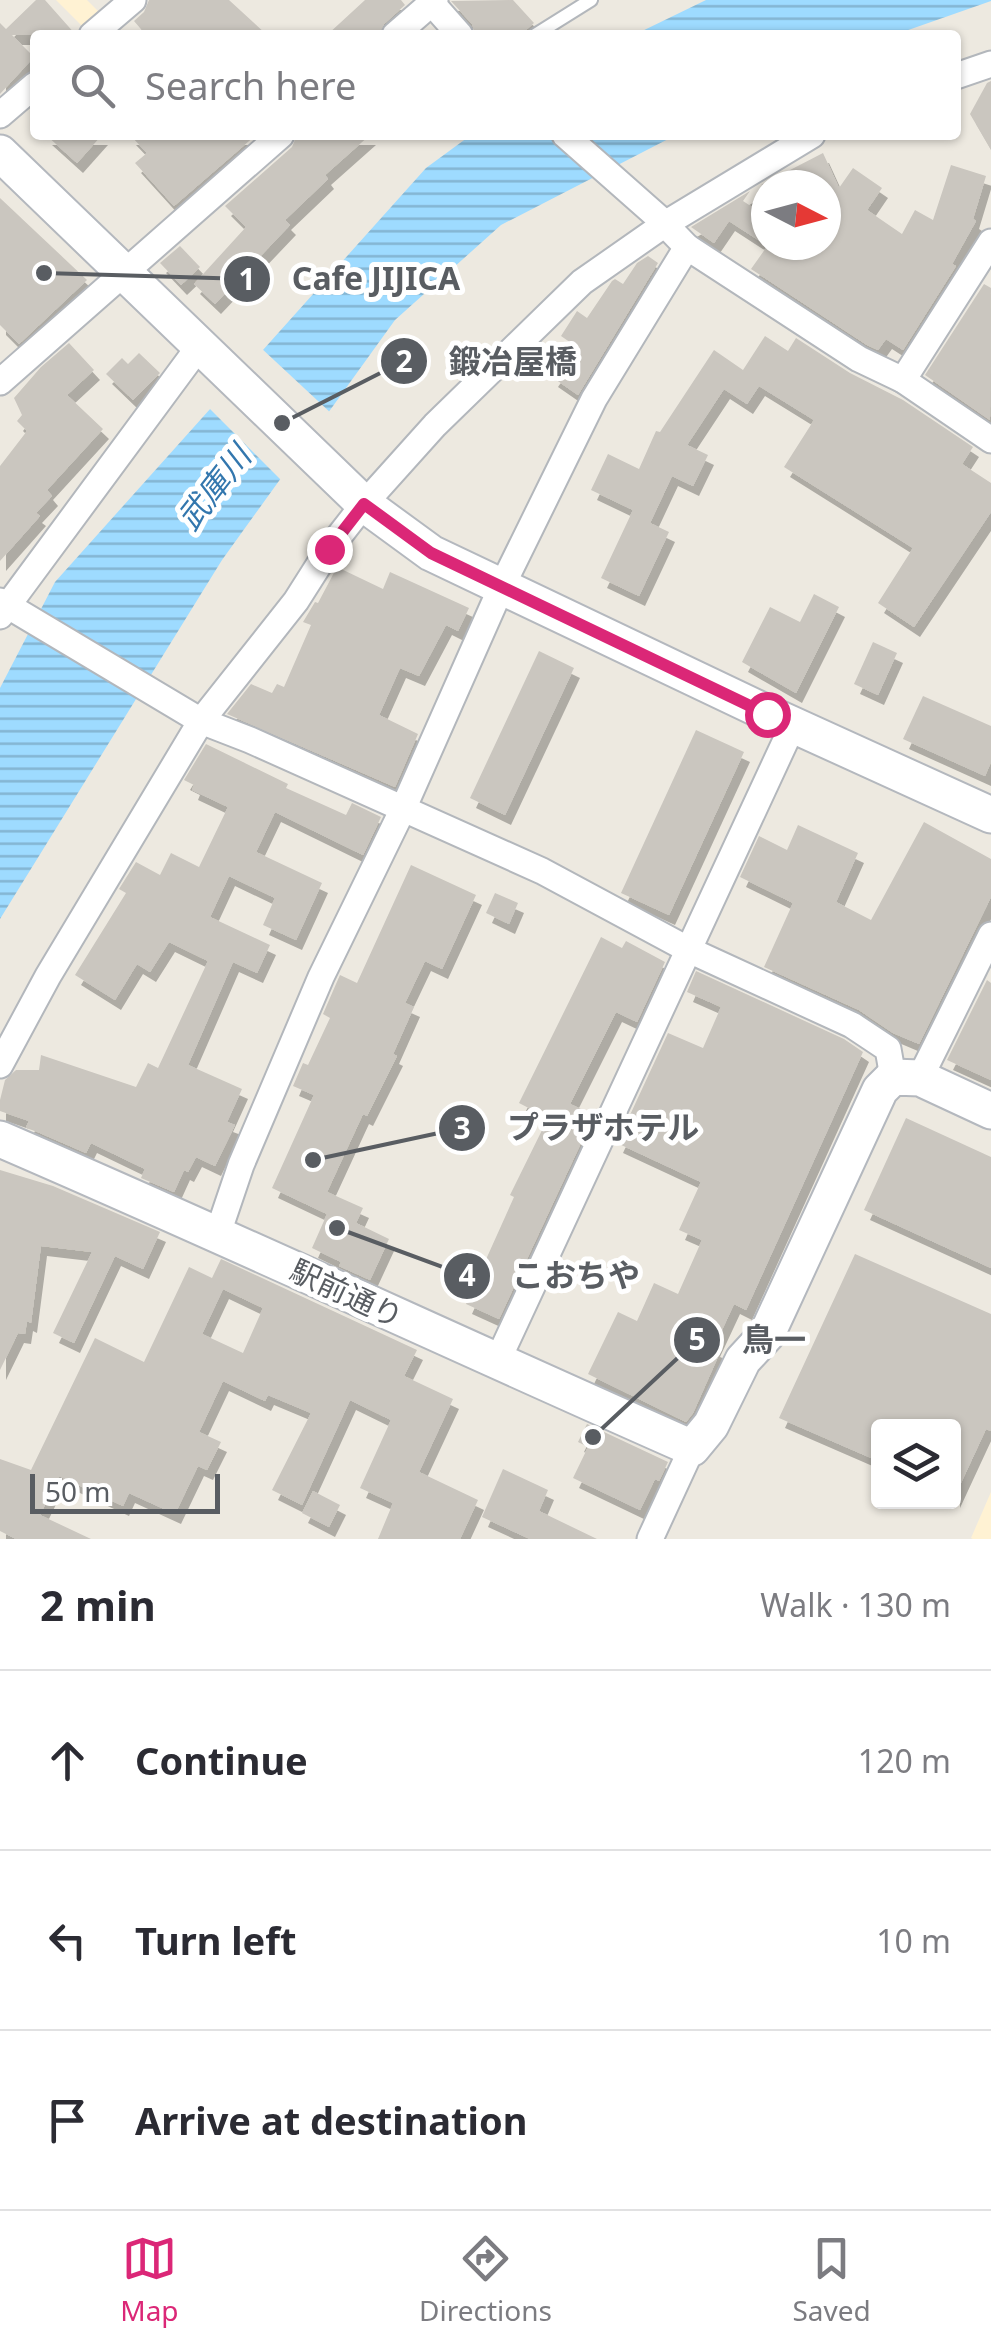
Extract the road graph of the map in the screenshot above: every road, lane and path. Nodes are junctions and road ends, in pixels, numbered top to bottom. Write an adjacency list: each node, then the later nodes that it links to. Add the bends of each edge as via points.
1 (133, 0): 4 (street)
2 (591, 0): 7 (lane)
3 (432, 1): 5 (street); 6 (street)
4 (98, 30)
5 (400, 30)
6 (456, 30)
7 (543, 30)
8 (991, 64): 9 (street)
9 (961, 74)
10 (30, 89): 11 (street)
11 (0, 115)
12 (274, 140): 19 (street)
13 (571, 140): 16 (street)
14 (801, 140): 16 (street)
15 (0, 153): 19 (street)
16 (662, 221): 18 (street); 24 (street, via 582,282)
17 (991, 242): 21 (street)
18 (688, 247): 21 (street, via 859,360); 25 (street, via 594,399)
19 (125, 271): 20 (street); 22 (street)
20 (206, 349): 24 (street); 26 (street)
21 (903, 380): 23 (street)
22 (0, 382)
23 (991, 440)
24 (360, 501): 25 (street, via 431,553); 27 (street, via 296,600)
25 (501, 588): 28 (street); 29 (street)
26 (5, 608): 27 (street)
27 (196, 718): 29 (street); 33 (street)
28 (793, 725): 30 (street); 32 (street)
29 (403, 808): 32 (street); 37 (street, via 321,977)
30 (991, 815)
31 (991, 936): 34 (street)
32 (689, 950): 34 (street, via 852,1025 888,1049); 38 (street)
33 (0, 1065)
34 (907, 1078): 35 (street); 39 (street, via 880,1090 767,1334 743,1360)
35 (991, 1111)
36 (0, 1139): 37 (street, 駅前通り)
37 (218, 1233): 38 (street, 駅前通り)
38 (497, 1362): 39 (street, 駅前通り)
39 (692, 1448): 40 (street)
40 (650, 1539)

